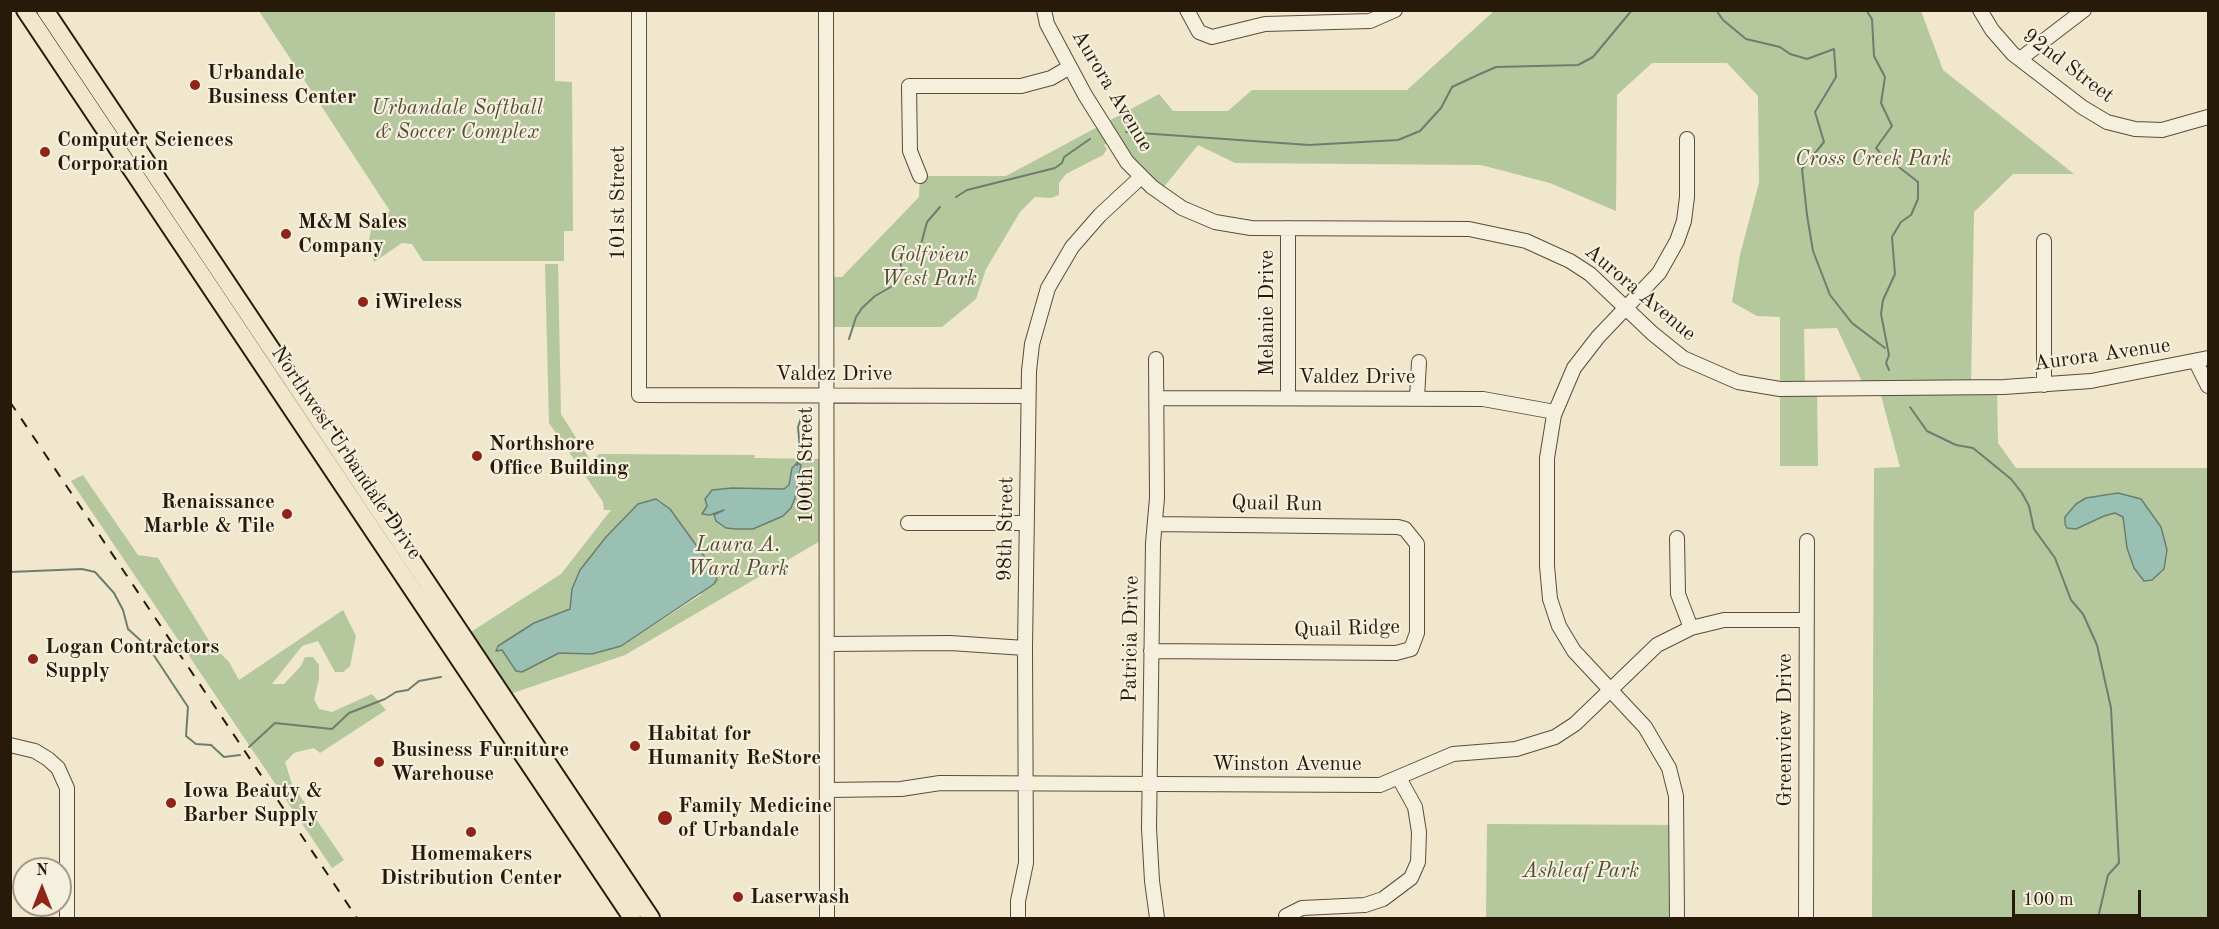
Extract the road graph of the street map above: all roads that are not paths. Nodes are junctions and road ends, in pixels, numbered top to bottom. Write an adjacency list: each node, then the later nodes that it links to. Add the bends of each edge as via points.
1 (25, 10): 50 (main road, Northwest Urbandale Drive)
2 (45, 10): 51 (main road, Northwest Urbandale Drive)
3 (639, 10): 24 (street, 101st Street)
4 (826, 10): 25 (street, 100th Street)
5 (1044, 10): 11 (street, Aurora Avenue, via 1047,24)
6 (1187, 10): 7 (street, via 1198,32 1206,37 1265,24 1370,21)
7 (1395, 10)
8 (1980, 10): 10 (street, 92nd Street, via 1996,36)
9 (2084, 10): 10 (street)
10 (2020, 59): 12 (street, 92nd Street, via 2107,122 2149,130 2182,126)
11 (1070, 67): 14 (street, via 1052,78 1021,86 909,86 910,151); 15 (street, Aurora Avenue, via 1122,154)
12 (2208, 117)
13 (1687, 139): 18 (street, via 1684,221 1659,273)
14 (920, 176)
15 (1141, 177): 16 (street, Aurora Avenue, via 1182,208 1215,222 1251,228); 26 (street, 98th Street, via 1087,229 1053,278 1032,344)
16 (1288, 228): 18 (street, Aurora Avenue, via 1490,231 1526,241 1570,261); 28 (street, Melanie Drive)
17 (2044, 241): 22 (street)
18 (1626, 306): 22 (street, Aurora Avenue, via 1683,358 1738,382 1770,388); 30 (street, via 1574,368)
19 (1156, 359): 27 (street, Patricia Drive)
20 (2202, 360): 22 (street, Aurora Avenue, via 2113,378); 23 (street)
21 (1419, 362): 29 (street)
22 (2044, 385)
23 (2208, 386)
24 (639, 394): 25 (street, Valdez Drive)
25 (826, 396): 26 (street, Valdez Drive); 39 (street, 100th Street)
26 (1028, 396): 32 (street, 98th Street)
27 (1157, 398): 28 (street, Valdez Drive); 33 (street, Patricia Drive)
28 (1288, 398): 29 (street, Valdez Drive)
29 (1417, 398): 30 (street, Valdez Drive, via 1483,399)
30 (1555, 412): 42 (street, via 1547,458 1550,599 1559,626 1574,651)
31 (908, 523): 32 (street)
32 (1027, 523): 40 (street, 98th Street)
33 (1155, 524): 34 (street, Quail Run); 41 (street, Patricia Drive)
34 (1398, 526): 41 (street, Quail Ridge, via 1418,544 1416,640 1404,652)
35 (1677, 538): 38 (street, via 1678,594)
36 (1807, 541): 37 (street, Greenview Drive)
37 (1806, 620): 38 (street, Winston Avenue, via 1724,620); 56 (street, Greenview Drive)
38 (1691, 628): 42 (street, Winston Avenue, via 1657,645)
39 (827, 644): 40 (street, via 950,643); 47 (street, 100th Street)
40 (1025, 648): 45 (street, 98th Street)
41 (1151, 651): 46 (street, Patricia Drive)
42 (1611, 689): 44 (street, Winston Avenue, via 1575,724 1555,737 1516,749 1453,754); 55 (street, via 1645,727 1669,768 1676,796)
43 (10, 745): 49 (street, via 35,751 48,759 58,768 67,788)
44 (1399, 777): 46 (street, Winston Avenue, via 1363,786); 48 (street, via 1415,807 1419,832 1418,862 1411,878 1383,898 1365,904 1302,908)
45 (1025, 783): 46 (street, Winston Avenue); 47 (street, Winston Avenue, via 940,783 901,789); 53 (street, 98th Street, via 1026,863)
46 (1149, 783): 54 (street, Patricia Drive)
47 (827, 790): 52 (street, 100th Street)
48 (1286, 916)
49 (67, 918)
50 (632, 918)
51 (651, 918)
52 (827, 918)
53 (1018, 918)
54 (1157, 918)
55 (1677, 918)
56 (1806, 918)

